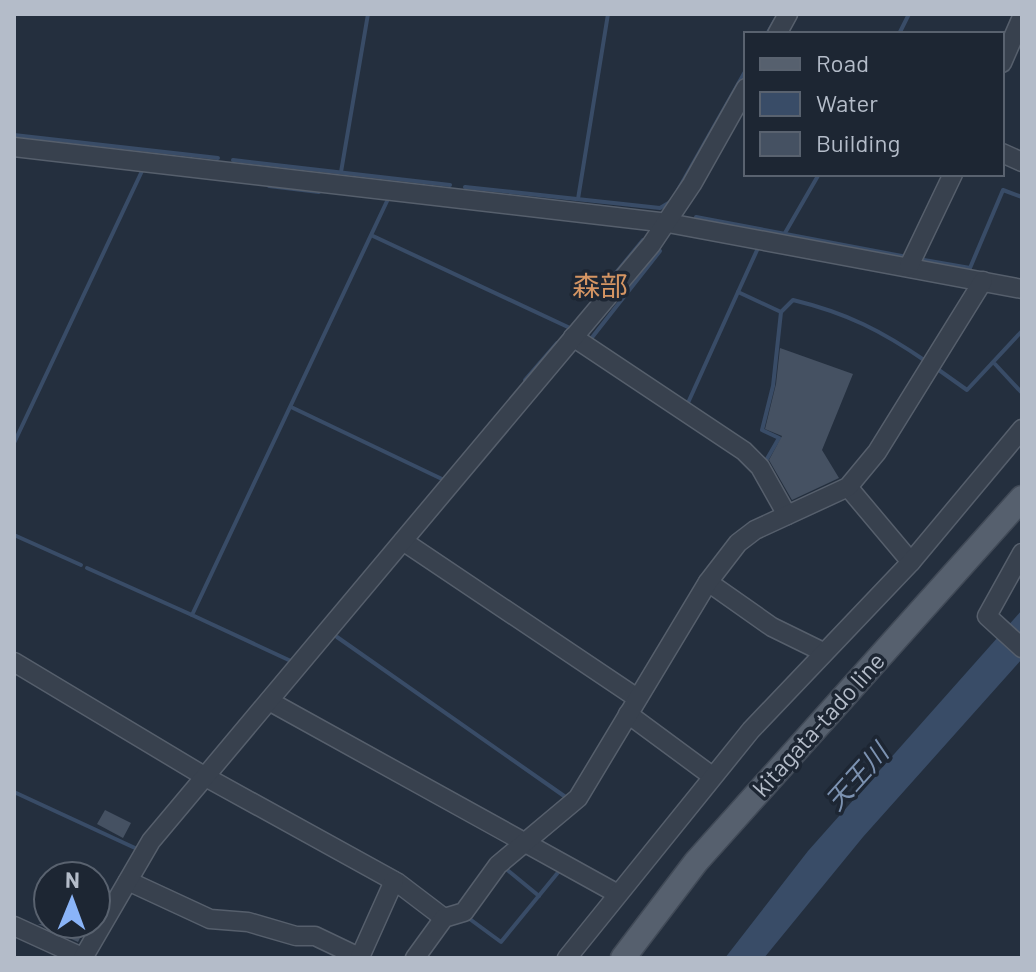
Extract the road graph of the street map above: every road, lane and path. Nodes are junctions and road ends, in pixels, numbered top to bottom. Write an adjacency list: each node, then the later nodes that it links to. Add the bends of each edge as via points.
1 (788, 14): 3 (street)
2 (1022, 17): 4 (street)
3 (778, 32)
4 (1004, 58)
5 (744, 91): 8 (street)
6 (17, 154): 8 (street)
7 (952, 176): 9 (street)
8 (668, 223): 9 (street); 12 (street)
9 (909, 266): 10 (street)
10 (983, 281): 11 (street); 14 (street, via 877,452)
11 (1022, 289)
12 (573, 337): 16 (street, via 744,451 760,467); 17 (street)
13 (1022, 429): 19 (street)
14 (848, 487): 16 (street); 19 (street)
15 (1022, 498): 38 (main road, kitagata-tado line, via 696,862)
16 (787, 515): 20 (street, via 738,543)
17 (403, 541): 24 (street); 25 (street)
18 (1022, 553): 21 (street, via 987,616)
19 (911, 562): 22 (street)
20 (708, 582): 22 (street, via 772,627); 25 (street)
21 (1022, 648)
22 (823, 652): 27 (street)
23 (14, 662): 26 (street)
24 (269, 701): 26 (street); 28 (street)
25 (633, 706): 27 (street); 28 (street, via 578,798)
26 (204, 776): 29 (street, via 151,841); 30 (street)
27 (712, 776): 31 (street)
28 (527, 842): 31 (street); 32 (street, via 498,865 464,912)
29 (128, 881): 34 (street, via 210,919 315,936); 35 (street)
30 (394, 881): 32 (street); 34 (street)
31 (616, 893): 37 (street)
32 (444, 918): 36 (street)
33 (14, 926): 35 (street)
34 (355, 957)
35 (84, 958)
36 (417, 958)
37 (567, 958)
38 (623, 958)

